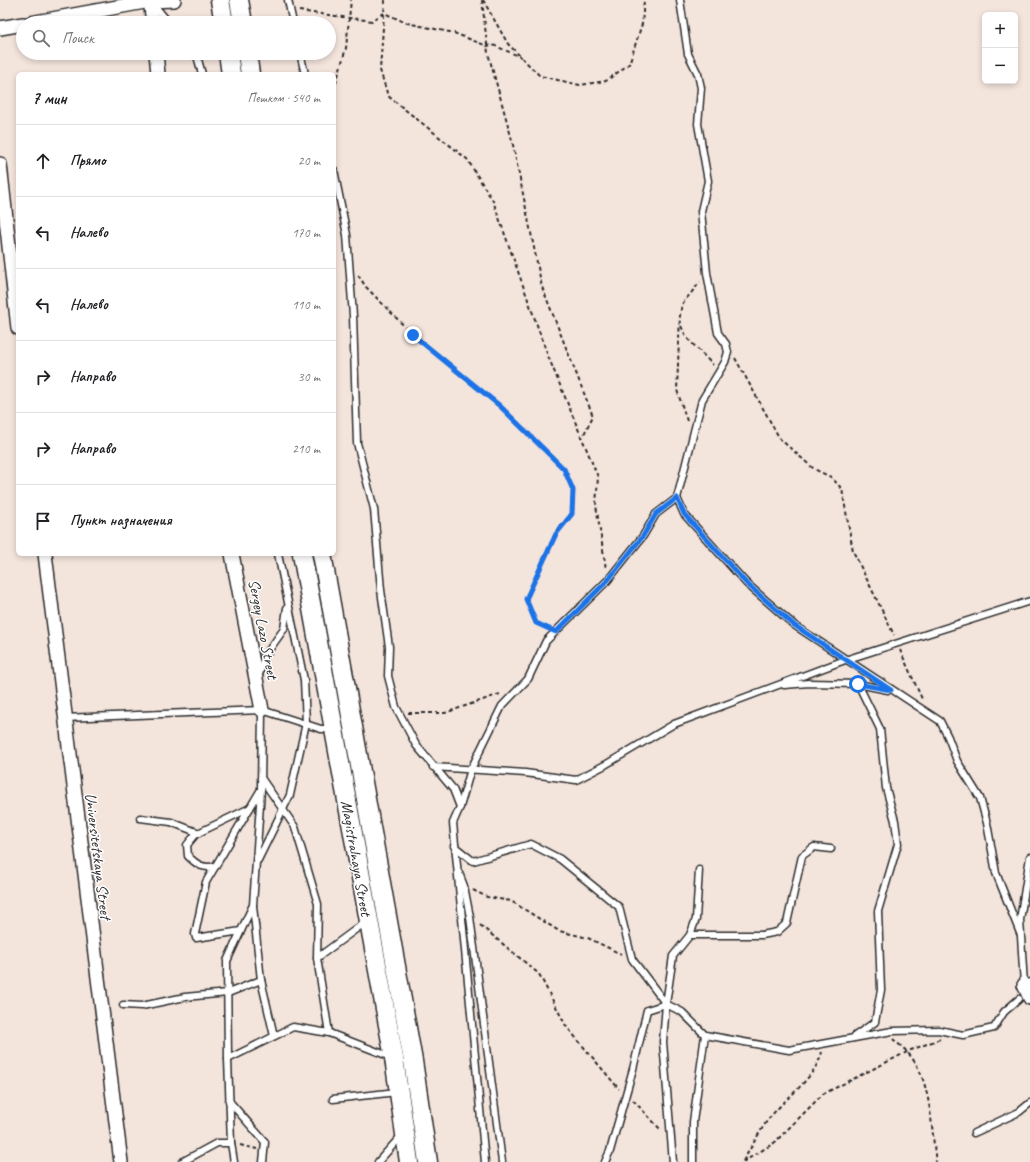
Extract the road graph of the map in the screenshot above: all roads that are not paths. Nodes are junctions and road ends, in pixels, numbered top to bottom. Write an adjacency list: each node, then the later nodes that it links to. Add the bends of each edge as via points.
1 (174, 0): 6 (street)
2 (220, 0): 10 (main road)
3 (240, 0): 11 (main road)
4 (288, 0): 12 (lane)
5 (680, 0): 28 (lane, via 688,54 698,74 701,88 698,124 708,181 701,211 707,273 718,333 728,352 720,371 702,400)
6 (150, 1): 7 (street); 8 (street); 9 (lane)
7 (68, 16)
8 (152, 16)
9 (163, 16)
10 (223, 16)
11 (242, 16)
12 (292, 16)
13 (16, 25): 14 (street)
14 (0, 28)
15 (157, 60): 20 (street)
16 (199, 60): 21 (lane)
17 (229, 60): 22 (main road)
18 (248, 60): 23 (main road)
19 (302, 60): 24 (lane)
20 (158, 72)
21 (202, 72)
22 (231, 72)
23 (250, 72)
24 (305, 72)
25 (0, 164): 27 (street)
26 (336, 180): 45 (lane, via 347,235 349,260 357,443 374,509 389,647 388,676 399,713 416,746)
27 (16, 310)
28 (677, 498): 36 (lane, via 684,514 746,583 794,625); 46 (lane, via 656,514 643,536 608,580 546,641 528,679 502,706)
29 (45, 556): 42 (street, Universitetskaya Street)
30 (232, 556): 37 (street, Sergey Lazo Street)
31 (278, 556): 35 (lane)
32 (302, 556): 44 (main road, Magistralnaya Street)
33 (322, 556): 92 (main road, Magistralnaya Street, via 413,1061)
34 (1030, 601): 36 (lane)
35 (288, 602): 37 (lane, via 284,629 264,657); 43 (lane, via 304,680)
36 (846, 660): 39 (lane); 40 (lane)
37 (257, 682): 41 (street, Sergey Lazo Street)
38 (858, 684): 39 (lane, via 809,683); 40 (lane); 76 (lane, via 880,729 886,788 898,844 878,911 881,990 874,1022)
39 (777, 686): 46 (lane, via 674,724 576,780)
40 (891, 690): 64 (lane, via 940,721 957,761 980,798 996,873)
41 (262, 710): 42 (lane); 43 (lane); 47 (lane)
42 (64, 718): 86 (street, Universitetskaya Street)
43 (306, 723): 44 (lane, via 321,729); 51 (lane, via 290,794)
44 (333, 729): 62 (main road, Magistralnaya Street)
45 (433, 767): 46 (lane); 49 (lane, via 453,789)
46 (471, 769): 49 (lane)
47 (261, 778): 48 (lane); 51 (lane)
48 (261, 790): 50 (lane); 57 (lane)
49 (460, 807): 54 (lane, via 453,823)
50 (250, 808): 53 (lane); 58 (lane)
51 (283, 810): 57 (lane); 66 (lane, via 295,827 318,904)
52 (140, 818): 53 (lane, via 171,822)
53 (199, 833): 58 (lane, via 187,845 188,856 199,866)
54 (454, 846): 59 (lane); 71 (lane, via 474,861 531,844 560,858 618,907 632,958)
55 (831, 849): 65 (lane, via 814,848 802,856 787,923 777,932 762,935)
56 (1030, 857): 64 (lane)
57 (256, 864): 61 (lane)
58 (216, 866): 63 (lane, via 206,882 196,938)
59 (456, 866): 93 (lane); 94 (lane, via 464,886 470,917)
60 (699, 870): 65 (lane, via 696,919)
61 (253, 905): 63 (lane); 67 (lane)
62 (368, 920): 66 (lane); 77 (main road, Magistralnaya Street)
63 (241, 931): 69 (lane, via 227,961)
64 (1020, 933): 68 (lane)
65 (690, 935): 71 (lane, via 673,956)
66 (317, 958): 73 (lane)
67 (260, 980): 69 (lane); 75 (lane)
68 (1027, 984): 70 (street)
69 (228, 993): 72 (lane, via 185,997 142,1006); 78 (lane)
70 (1024, 999): 76 (lane, via 1004,1012 994,1028 963,1035 939,1030 885,1032)
71 (666, 1004): 74 (lane, via 682,1012); 95 (lane, via 647,1010 610,1151); 96 (lane, via 664,1042)
72 (123, 1005)
73 (329, 1033): 75 (lane, via 293,1026); 77 (lane)
74 (705, 1035): 76 (lane, via 789,1050); 97 (lane, via 693,1122)
75 (274, 1036): 78 (lane)
76 (854, 1037)
77 (394, 1058): 79 (main road, Magistralnaya Street)
78 (228, 1059): 81 (lane)
79 (398, 1092): 80 (lane); 83 (main road, Magistralnaya Street)
80 (333, 1099)
81 (229, 1101): 85 (lane); 89 (lane, via 265,1142)
82 (1030, 1103): 84 (lane, via 1020,1112)
83 (405, 1132): 90 (lane); 91 (main road, Magistralnaya Street)
84 (974, 1133)
85 (231, 1143): 87 (lane, via 217,1143); 88 (lane)
86 (121, 1162)
87 (182, 1162)
88 (234, 1162)
89 (263, 1162)
90 (378, 1162)
91 (409, 1162)
92 (428, 1162)
93 (485, 1162)
94 (502, 1162)
95 (604, 1162)
96 (673, 1162)
97 (693, 1162)

